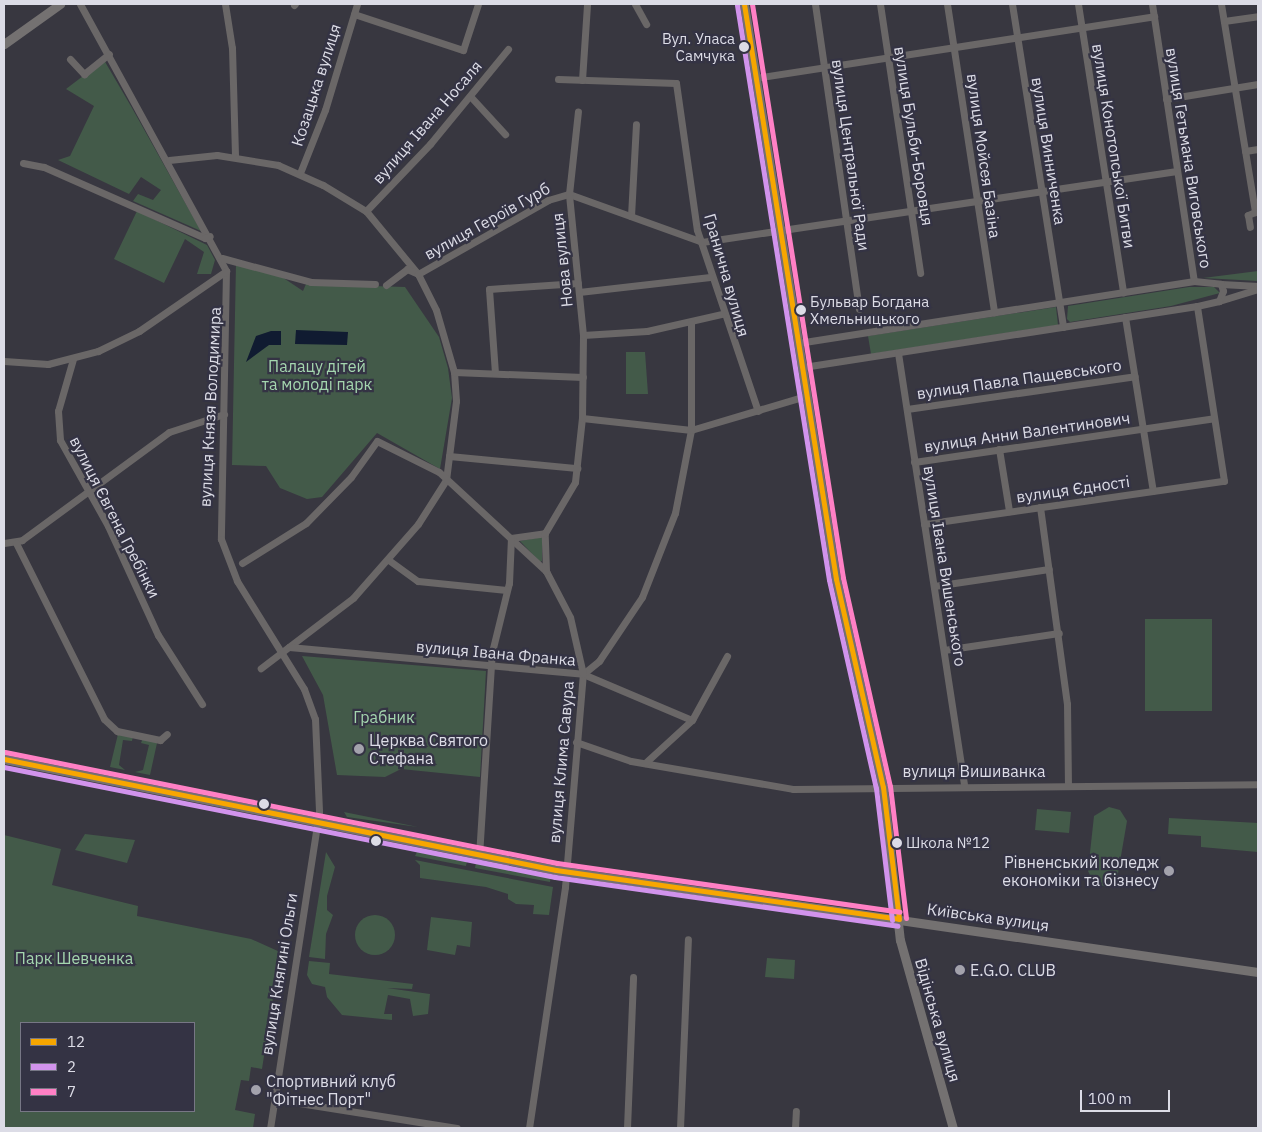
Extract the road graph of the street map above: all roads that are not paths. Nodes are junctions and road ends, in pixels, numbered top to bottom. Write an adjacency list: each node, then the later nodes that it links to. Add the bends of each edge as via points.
1 (60, 4): 23 (main road)
2 (80, 4): 26 (street, вулиця Князя Володимира)
3 (226, 4): 42 (street, via 232,48)
4 (357, 4): 16 (street, Козацька вулиця)
5 (478, 4): 16 (street, via 463,50)
6 (587, 4): 32 (street)
7 (635, 4): 20 (street)
8 (744, 4): 30 (main road, Відінська вулиця)
9 (815, 4): 29 (street, вулиця Центральної Ради)
10 (880, 4): 27 (street, вулиця Бульби-Боровця)
11 (947, 4): 24 (street, вулиця Мойсея Базіна)
12 (1012, 4): 22 (street, вулиця Винниченка)
13 (1078, 4): 21 (street, вулиця Конотопської Битви)
14 (1152, 4): 17 (street, вулиця Гетьмана Виговського)
15 (1221, 4): 19 (street)
16 (354, 14): 46 (street, Козацька вулиця)
17 (1154, 16): 21 (street); 36 (street, вулиця Гетьмана Виговського)
18 (1258, 16): 19 (street)
19 (1224, 21): 34 (street)
20 (646, 24)
21 (1082, 29): 22 (street); 47 (street, вулиця Конотопської Битви)
22 (1018, 39): 24 (street); 48 (street, вулиця Винниченка)
23 (4, 44)
24 (954, 48): 27 (street); 50 (street, вулиця Мойсея Базіна)
25 (508, 49): 35 (street, вулиця Івана Носаля)
26 (109, 54): 28 (street, via 84,74); 43 (street, вулиця Князя Володимира)
27 (889, 57): 29 (street); 51 (street, вулиця Бульби-Боровця)
28 (70, 59)
29 (825, 68): 30 (street); 55 (street, вулиця Центральної Ради)
30 (755, 78): 57 (main road, Відінська вулиця)
31 (558, 80): 32 (street)
32 (582, 80): 59 (street, Гранична вулиця, via 676,83)
33 (1258, 84): 34 (street)
34 (1235, 87): 36 (street); 41 (street)
35 (470, 96): 39 (street); 52 (street, вулиця Івана Носаля)
36 (1166, 98): 45 (street, вулиця Гетьмана Виговського)
37 (578, 111): 49 (street, Нова вулиця)
38 (636, 124): 54 (street)
39 (505, 134)
40 (1258, 149): 41 (street)
41 (1245, 151): 53 (street)
42 (235, 156): 43 (street); 46 (street)
43 (169, 160): 58 (street, вулиця Князя Володимира)
44 (23, 163): 58 (street, via 44,167 205,238)
45 (1177, 171): 47 (street, вулиця Героїв Гурб); 65 (street, вулиця Гетьмана Виговського)
46 (300, 174): 52 (street)
47 (1106, 182): 48 (street, вулиця Героїв Гурб); 72 (street, вулиця Конотопської Битви)
48 (1041, 192): 50 (street, вулиця Героїв Гурб); 74 (street, вулиця Винниченка)
49 (569, 194): 54 (street, вулиця Героїв Гурб); 63 (street, вулиця Героїв Гурб, via 548,200); 66 (street, Нова вулиця)
50 (976, 202): 51 (street, вулиця Героїв Гурб); 77 (street, вулиця Мойсея Базіна)
51 (912, 209): 55 (street, вулиця Героїв Гурб); 62 (street, вулиця Бульби-Боровця)
52 (366, 211): 63 (street)
53 (1257, 212): 56 (street, via 1248,215)
54 (632, 216): 59 (street, вулиця Героїв Гурб)
55 (847, 221): 57 (street, вулиця Героїв Гурб); 76 (street, вулиця Центральної Ради)
56 (1250, 227)
57 (780, 232): 59 (street, вулиця Героїв Гурб); 83 (main road, Відінська вулиця)
58 (210, 236): 60 (street, вулиця Князя Володимира)
59 (702, 242): 64 (street, Гранична вулиця)
60 (222, 258): 61 (street, вулиця Князя Володимира); 67 (street, via 311,282)
61 (226, 271): 85 (street, via 132,336); 95 (street, вулиця Князя Володимира)
62 (920, 273)
63 (418, 274): 68 (street, вулиця Героїв Гурб, via 407,269); 88 (street, via 436,310)
64 (710, 277): 71 (street); 78 (street, Гранична вулиця)
65 (1194, 281): 69 (street, вулиця Гетьмана Виговського); 72 (street)
66 (578, 282): 71 (street, Нова вулиця); 89 (street, via 490,289)
67 (375, 284)
68 (386, 284)
69 (1221, 284): 70 (street); 73 (street, вулиця Гетьмана Виговського)
70 (1258, 287): 73 (street)
71 (579, 292): 82 (street, Нова вулиця)
72 (1123, 293): 74 (street)
73 (1219, 301): 75 (street)
74 (1060, 303): 77 (street); 81 (street)
75 (1197, 306): 79 (street); 97 (street)
76 (858, 310)
77 (994, 312): 83 (street)
78 (722, 314): 80 (street); 94 (street, Гранична вулиця)
79 (1125, 317): 81 (street); 90 (street)
80 (691, 323): 82 (street); 99 (street, вулиця Клима Савура)
81 (1063, 327): 84 (street)
82 (583, 335): 91 (street, Нова вулиця)
83 (798, 343): 87 (main road, Відінська вулиця)
84 (898, 352): 87 (street); 93 (street, вулиця Івана Вишенського)
85 (73, 360): 86 (street, via 41,365); 106 (street, вулиця Євгена Гребінки, via 58,411 58,433)
86 (4, 361)
87 (802, 367): 92 (main road, Відінська вулиця)
88 (454, 372): 89 (street); 101 (street, via 456,401)
89 (495, 373): 91 (street)
90 (1135, 376): 93 (street, вулиця Павла Пащевського); 98 (street)
91 (583, 377): 96 (street, Нова вулиця)
92 (806, 396): 94 (street); 137 (main road, Відінська вулиця, via 838,587)
93 (907, 410): 102 (street, вулиця Івана Вишенського)
94 (758, 411): 99 (street)
95 (224, 414): 106 (street, via 169,432); 123 (street, вулиця Князя Володимира, via 221,538 237,581)
96 (582, 418): 99 (street); 103 (street, Нова вулиця)
97 (1214, 418): 98 (street, вулиця Анни Валентинович); 105 (street, вулиця Єдності, via 1224,481)
98 (1144, 428): 100 (street, вулиця Анни Валентинович); 105 (street)
99 (691, 430): 127 (street, вулиця Клима Савура, via 680,496 651,577 613,642)
100 (999, 449): 102 (street, вулиця Анни Валентинович); 108 (street)
101 (449, 456): 103 (street); 104 (street)
102 (914, 462): 109 (street, вулиця Івана Вишенського)
103 (577, 468): 110 (street, Нова вулиця, via 566,499)
104 (446, 480): 111 (street); 114 (street); 115 (street, via 418,459 377,440 351,477 306,523)
105 (1153, 491): 107 (street, вулиця Єдності)
106 (88, 492): 112 (street); 128 (street, вулиця Євгена Гребінки, via 158,635)
107 (1040, 507): 108 (street, вулиця Єдності); 116 (street)
108 (1009, 511): 109 (street, вулиця Єдності)
109 (924, 524): 118 (street, вулиця Івана Вишенського)
110 (545, 533): 111 (street); 117 (street)
111 (511, 538): 117 (street); 119 (street)
112 (16, 543): 113 (street); 130 (street, via 104,719 116,731 160,740)
113 (4, 544)
114 (390, 561): 119 (street, via 418,581); 121 (street, via 353,598)
115 (242, 563)
116 (1049, 569): 118 (street); 120 (street)
117 (546, 571): 127 (street, via 570,617)
118 (934, 586): 122 (street, вулиця Івана Вишенського)
119 (508, 590): 125 (street)
120 (1059, 633): 122 (street); 135 (street, via 1067,704)
121 (289, 647): 123 (street); 125 (street, вулиця Івана Франка)
122 (944, 650): 134 (street, вулиця Івана Вишенського)
123 (281, 652): 126 (street); 138 (street, вулиця Князя Володимира, via 304,689 315,719)
124 (727, 656): 129 (street)
125 (491, 666): 127 (street, вулиця Івана Франка); 139 (street)
126 (261, 668)
127 (583, 674): 129 (street, вулиця Івана Франка); 131 (street, вулиця Клима Савура)
128 (202, 704)
129 (692, 720): 133 (street)
130 (166, 734)
131 (576, 742): 133 (street, вулиця Вишиванка); 140 (street, вулиця Клима Савура)
132 (4, 759): 138 (main road, Київська вулиця)
133 (645, 763): 137 (street, вулиця Вишиванка, via 763,787)
134 (964, 784): 135 (street, вулиця Вишиванка); 137 (street, вулиця Вишиванка)
135 (1068, 784): 136 (street, вулиця Вишиванка)
136 (1258, 784)
137 (883, 787): 141 (main road, Відінська вулиця)
138 (316, 824): 139 (main road, Київська вулиця); 145 (street, вулиця Княгині Ольги)
139 (479, 856): 140 (main road, Київська вулиця)
140 (566, 872): 141 (main road, Київська вулиця); 149 (street, вулиця Клима Савура)
141 (899, 920): 143 (main road, Київська вулиця); 153 (main road, Відінська вулиця, via 902,947)
142 (688, 939): 151 (street)
143 (1258, 972)
144 (633, 977): 150 (street)
145 (274, 1099): 147 (street, вулиця Княгині Ольги); 148 (street)
146 (796, 1111): 152 (street)
147 (270, 1128)
148 (458, 1128)
149 (529, 1128)
150 (627, 1128)
151 (680, 1128)
152 (795, 1128)
153 (953, 1128)

